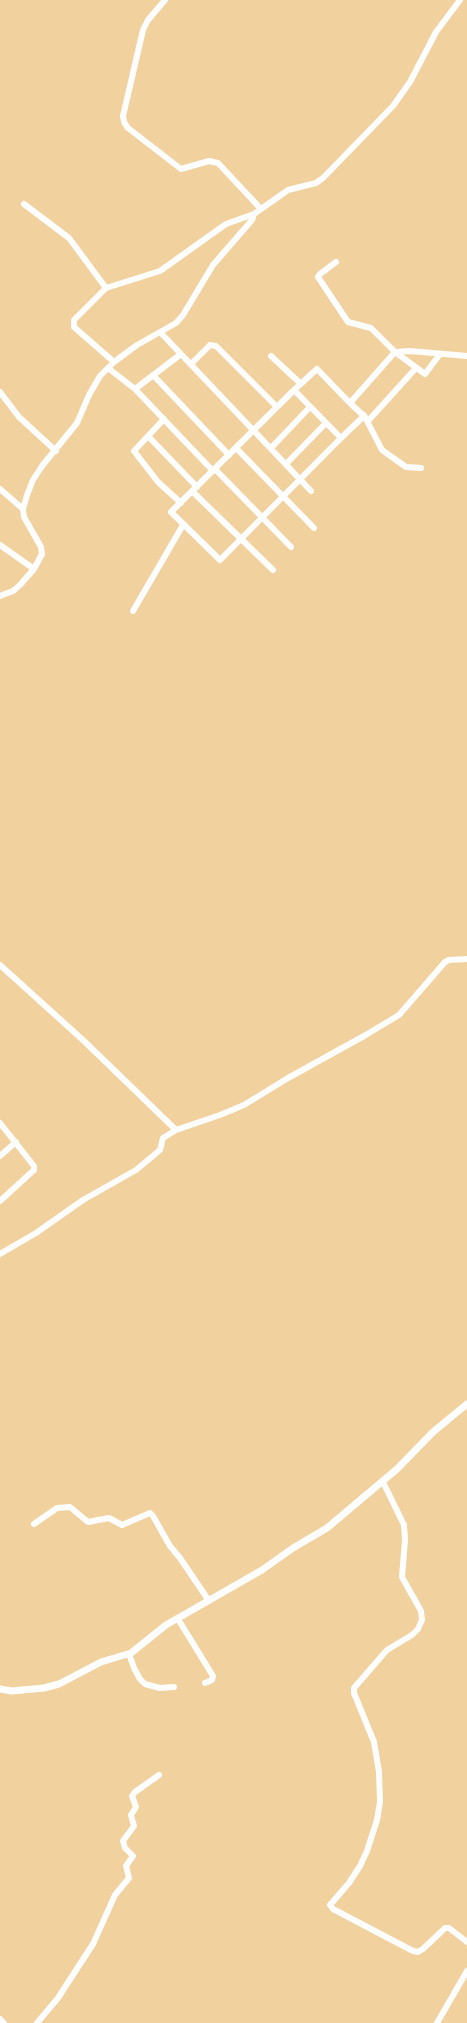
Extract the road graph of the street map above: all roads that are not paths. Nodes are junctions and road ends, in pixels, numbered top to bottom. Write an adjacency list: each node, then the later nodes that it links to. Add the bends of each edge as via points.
1 (165, 0): 4 (street, via 143,30 123,116 124,122 128,128 181,169 215,161)
2 (460, 0): 4 (street, via 436,32 410,82 393,106 324,178 316,183 288,190)
3 (24, 204): 7 (street, via 69,238)
4 (261, 209): 5 (street)
5 (254, 214): 7 (street, via 226,224 160,271); 8 (street, via 252,220 210,269 184,315)
6 (336, 262): 9 (street, via 319,275 323,285 348,322 371,328)
7 (106, 288): 14 (street, via 73,323 74,327)
8 (160, 332): 10 (street); 14 (street)
9 (396, 352): 11 (street); 17 (street); 23 (street)
10 (181, 354): 15 (street); 18 (street)
11 (440, 354): 13 (street); 17 (street, via 425,374)
12 (271, 356): 19 (street)
13 (467, 356)
14 (114, 362): 16 (street)
15 (191, 364): 24 (street, via 210,345 216,346); 30 (street)
16 (108, 368): 20 (street); 35 (street, via 89,395 77,423)
17 (416, 368): 28 (street)
18 (153, 375): 20 (street); 36 (street)
19 (301, 384): 21 (street); 23 (street, via 317,369)
20 (135, 389): 27 (street)
21 (294, 390): 24 (street); 25 (street)
22 (0, 392): 35 (street, via 19,417)
23 (350, 402): 26 (street)
24 (277, 407): 30 (street)
25 (310, 407): 29 (street); 34 (street)
26 (364, 415): 28 (street); 32 (street)
27 (164, 419): 31 (street); 39 (street)
28 (368, 421): 38 (street, via 382,450 406,467)
29 (325, 424): 32 (street); 37 (street)
30 (254, 430): 33 (street); 34 (street)
31 (148, 436): 42 (street); 45 (street, via 135,453 158,482)
32 (341, 438): 40 (street)
33 (236, 448): 36 (street); 44 (street)
34 (271, 448): 37 (street)
35 (56, 451): 46 (street, via 33,480)
36 (229, 455): 39 (street)
37 (286, 464): 40 (street)
38 (421, 468)
39 (214, 470): 42 (street); 47 (street)
40 (301, 480): 43 (street); 44 (street)
41 (0, 489): 46 (street)
42 (195, 489): 45 (street); 50 (street)
43 (311, 491)
44 (283, 498): 47 (street); 49 (street)
45 (180, 503): 48 (street, via 171,512)
46 (23, 509): 53 (street, via 26,524 42,551)
47 (263, 518): 50 (street); 52 (street)
48 (183, 525): 50 (street, via 220,560); 56 (street)
49 (314, 528)
50 (242, 539): 54 (street)
51 (0, 545): 53 (street)
52 (291, 548)
53 (34, 569): 55 (street, via 13,591)
54 (273, 570)
55 (0, 596)
56 (133, 611)
57 (467, 959): 60 (street, via 445,962 399,1014 364,1036 244,1105)
58 (0, 965): 60 (street, via 84,1041)
59 (0, 1124): 61 (street)
60 (176, 1130): 64 (street, via 163,1138 160,1150 136,1170 83,1200 36,1233)
61 (16, 1142): 62 (street); 63 (street, via 34,1166 34,1170)
62 (0, 1156)
63 (0, 1201)
64 (0, 1254)
65 (467, 1404): 66 (street, via 433,1432)
66 (383, 1482): 68 (street, via 327,1528); 75 (street, via 404,1525 402,1577 421,1612 422,1620 412,1635 387,1650 354,1688 374,1742 380,1802 377,1820 360,1866 330,1905 333,1909 413,1951 423,1949 445,1928 450,1928)
67 (34, 1524): 68 (street, via 58,1508 70,1507 88,1522 110,1518 122,1525 150,1513 171,1548)
68 (209, 1601): 69 (street)
69 (178, 1619): 70 (street, via 154,1633); 71 (street, via 213,1676 212,1680)
70 (129, 1654): 72 (street, via 134,1668 145,1684 160,1688); 73 (street, via 101,1662 59,1684 12,1691)
71 (205, 1683)
72 (174, 1687)
73 (0, 1689)
74 (159, 1775): 79 (street, via 132,1796 136,1807 131,1815 134,1826 123,1841 125,1848 133,1856 126,1866 129,1878 115,1895 93,1944 58,1998)
75 (467, 1942)
76 (467, 1971): 80 (street)
77 (0, 2019): 78 (street)
78 (4, 2023)
79 (37, 2023)
80 (437, 2023)

